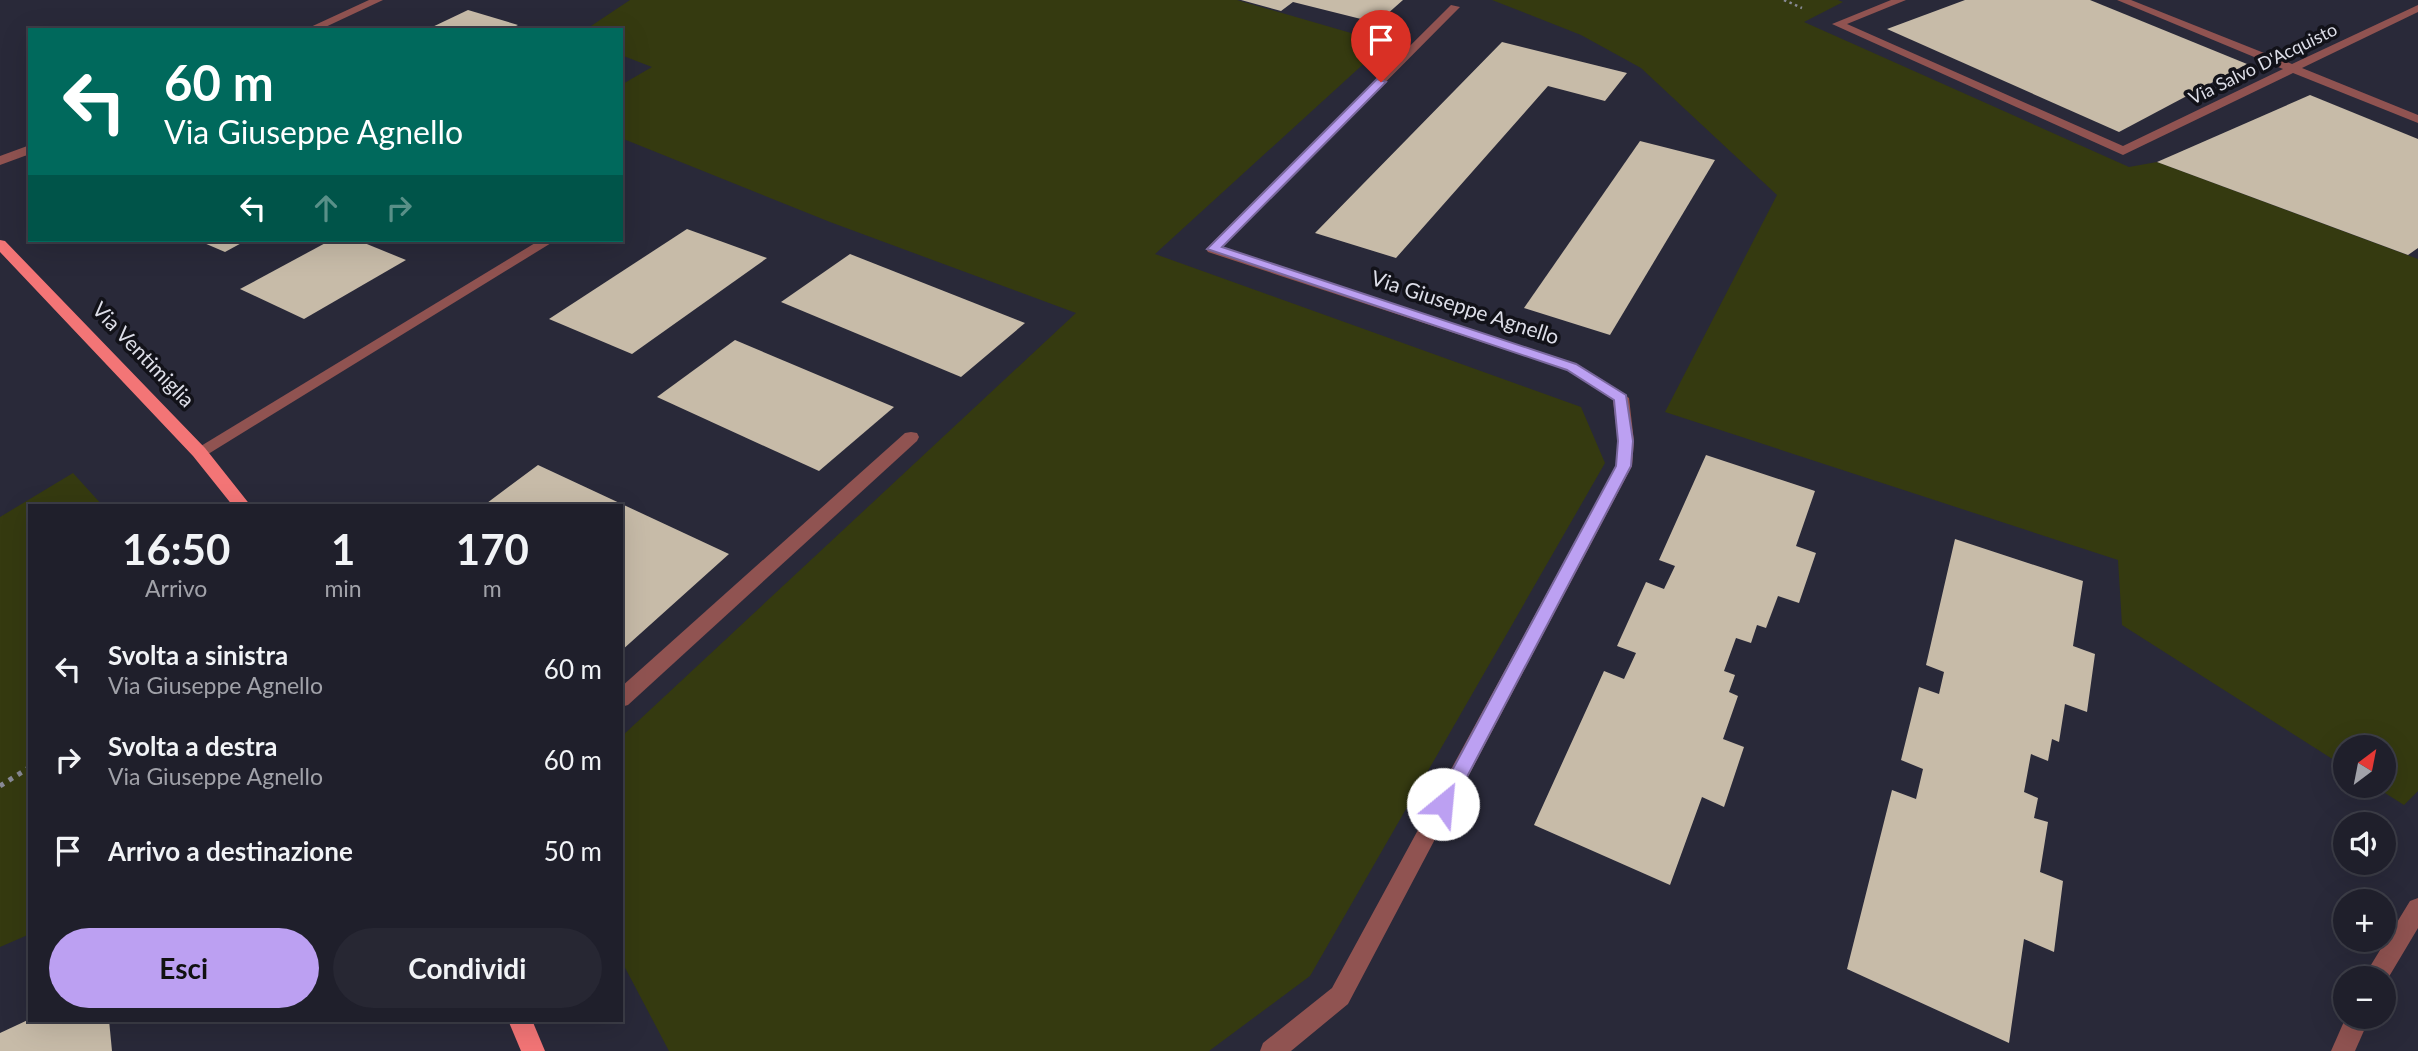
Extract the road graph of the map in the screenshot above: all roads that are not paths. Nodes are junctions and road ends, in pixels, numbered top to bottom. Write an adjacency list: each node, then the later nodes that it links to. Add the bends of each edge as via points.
1 (378, 0): 6 (street)
2 (1901, 0): 7 (street, Via Salvo D'Acquisto, via 1837,24 2123,151)
3 (2122, 0): 7 (street)
4 (1455, 7): 22 (street, Via Giuseppe Agnello, via 1213,249 1572,367 1621,398 1624,466 1340,996)
5 (2418, 8): 7 (street, Via Salvo D'Acquisto)
6 (314, 28)
7 (2294, 68): 8 (street)
8 (2418, 119)
9 (28, 150): 10 (street)
10 (0, 161)
11 (546, 242): 14 (street)
12 (0, 244): 14 (main road, Via Ventimiglia)
13 (911, 437): 16 (street)
14 (199, 452): 15 (main road, Via Ventimiglia)
15 (241, 504)
16 (623, 697)
17 (2418, 908): 18 (street)
18 (2382, 966)
19 (521, 1022): 21 (main road)
20 (2353, 1029): 23 (street)
21 (533, 1051)
22 (1272, 1051)
23 (2343, 1051)

